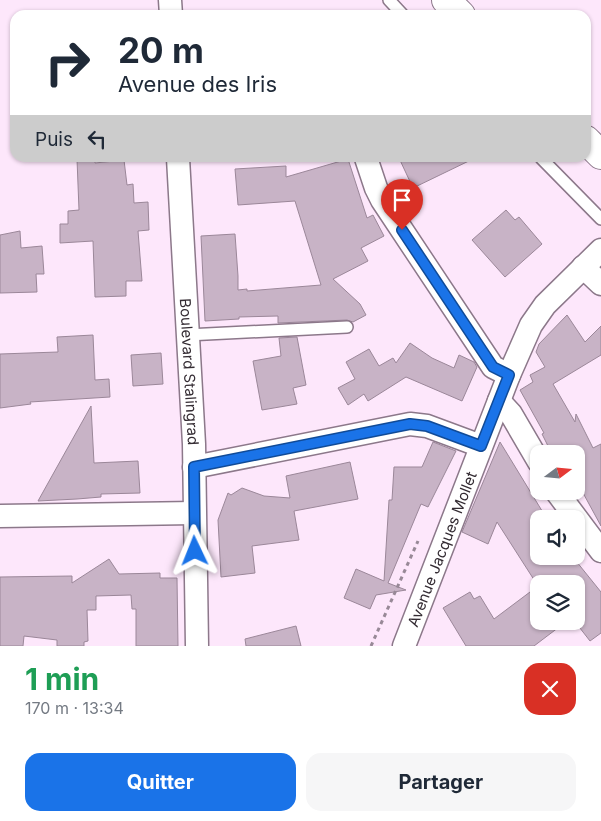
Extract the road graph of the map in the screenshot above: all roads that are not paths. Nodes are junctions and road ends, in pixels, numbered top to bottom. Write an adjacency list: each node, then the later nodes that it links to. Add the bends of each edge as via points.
1 (388, 0): 3 (lane)
2 (446, 0): 4 (main road)
3 (398, 10)
4 (456, 10)
5 (591, 145): 6 (main road)
6 (601, 155)
7 (178, 162): 15 (street, Boulevard Stalingrad)
8 (367, 162): 16 (street, via 376,188 393,216 493,367)
9 (545, 162): 10 (lane)
10 (601, 219)
11 (601, 250): 12 (street, Avenue Jacques Mollet)
12 (584, 267): 13 (street); 16 (street, Avenue Jacques Mollet, via 545,305 531,325)
13 (601, 284)
14 (347, 327): 15 (lane)
15 (187, 335): 20 (street, Boulevard Stalingrad)
16 (509, 375): 17 (street, Avenue Jacques Mollet)
17 (499, 401): 18 (street, Avenue Jacques Mollet); 19 (street, via 511,414)
18 (481, 446): 20 (street, via 427,426 410,424); 26 (street, Avenue Jacques Mollet)
19 (530, 447)
20 (194, 467): 22 (street, Boulevard Stalingrad)
21 (563, 500): 24 (street)
22 (194, 513): 23 (street); 25 (street, Boulevard Stalingrad)
23 (0, 516)
24 (601, 551)
25 (197, 646)
26 (404, 646)

